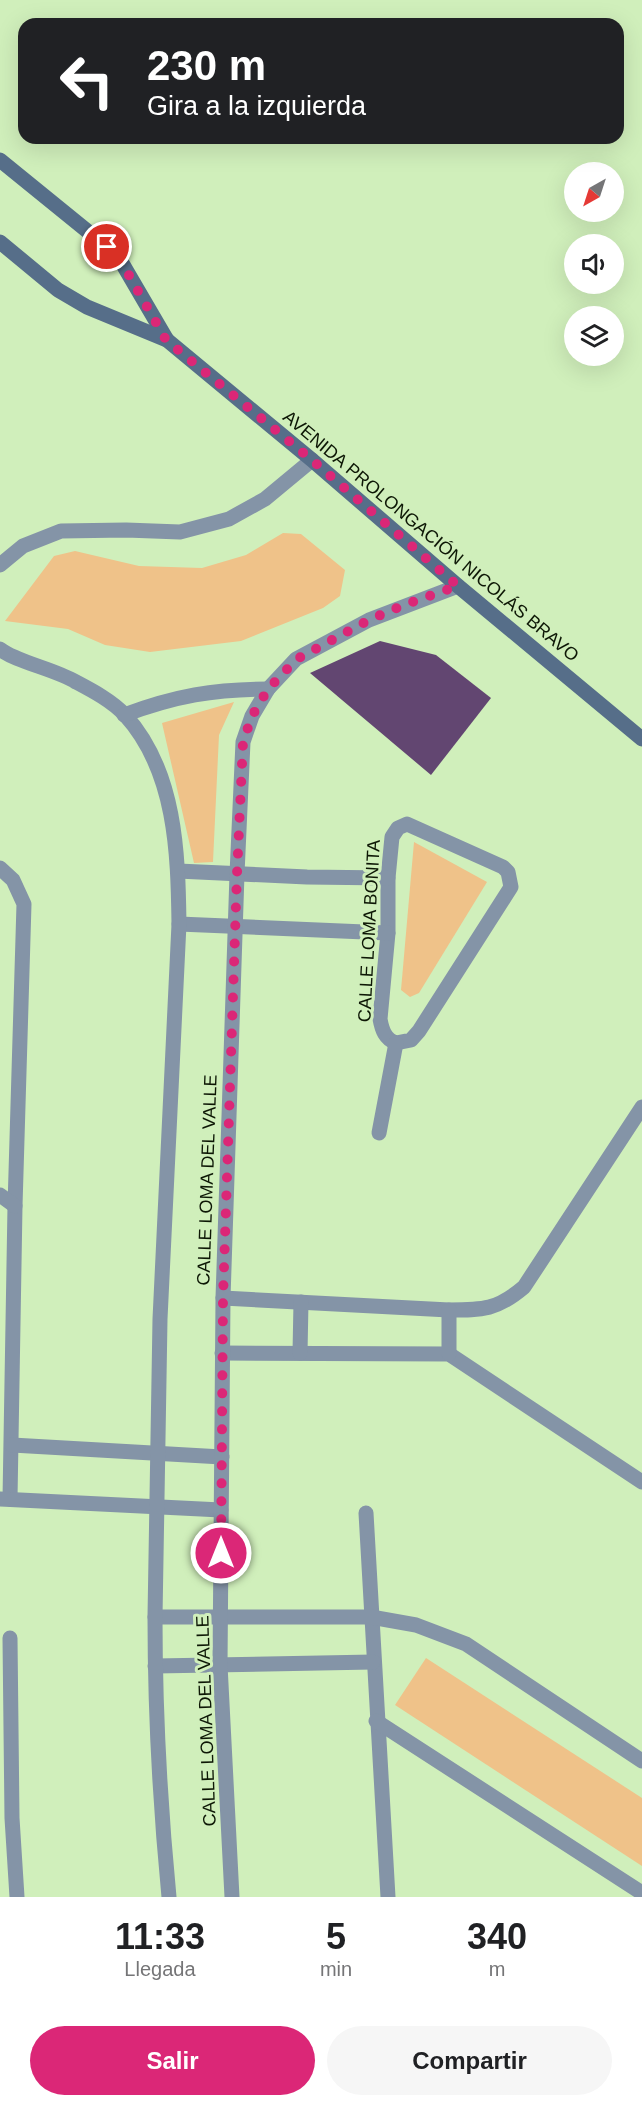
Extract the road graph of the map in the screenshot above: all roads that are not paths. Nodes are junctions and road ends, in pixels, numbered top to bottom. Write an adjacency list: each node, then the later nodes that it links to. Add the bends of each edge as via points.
1 (0, 160): 3 (main road, AVENIDA PROLONGACIÓN NICOLÁS BRAVO, via 122,263)
2 (0, 242): 3 (main road, AVENIDA PROLONGACIÓN NICOLÁS BRAVO, via 58,291 87,308)
3 (166, 340): 4 (main road, AVENIDA PROLONGACIÓN NICOLÁS BRAVO)
4 (312, 460): 5 (street, via 264,499 230,519 180,532 61,531 23,546); 6 (main road, AVENIDA PROLONGACIÓN NICOLÁS BRAVO)
5 (0, 565)
6 (458, 586): 8 (street, CALLE LOMA DEL VALLE, via 404,605 330,639 297,659); 10 (main road, AVENIDA PROLONGACIÓN NICOLÁS BRAVO)
7 (0, 649): 9 (street, via 68,677)
8 (268, 689): 9 (street, via 194,694); 13 (street, CALLE LOMA DEL VALLE, via 243,742)
9 (124, 715): 12 (street, via 149,747 161,774)
10 (642, 739)
11 (0, 868): 22 (street, via 13,880 24,904)
12 (178, 871): 13 (street); 15 (street)
13 (237, 874): 14 (street); 16 (street, CALLE LOMA DEL VALLE)
14 (388, 878): 17 (street, CALLE LOMA BONITA); 18 (street, CALLE LOMA BONITA, via 392,837 407,824 503,867 511,887 419,1031 411,1040)
15 (179, 924): 16 (street); 30 (street, via 160,1308)
16 (235, 926): 17 (street); 23 (street, CALLE LOMA DEL VALLE)
17 (388, 933): 18 (street, CALLE LOMA BONITA, via 380,1019 386,1037)
18 (396, 1043): 20 (street)
19 (642, 1107): 25 (street, via 524,1287 495,1307)
20 (380, 1133)
21 (0, 1195): 22 (street)
22 (15, 1206): 29 (street)
23 (223, 1298): 24 (street); 26 (street, CALLE LOMA DEL VALLE)
24 (301, 1302): 25 (street); 27 (street)
25 (449, 1310): 28 (street)
26 (222, 1353): 27 (street); 31 (street, CALLE LOMA DEL VALLE)
27 (300, 1353): 28 (street)
28 (448, 1354): 32 (street)
29 (12, 1445): 30 (street); 33 (street)
30 (158, 1453): 31 (street); 34 (street)
31 (222, 1457): 35 (street, CALLE LOMA DEL VALLE)
32 (642, 1482)
33 (5, 1499): 34 (street)
34 (157, 1507): 35 (street); 37 (street)
35 (222, 1510): 38 (street, CALLE LOMA DEL VALLE)
36 (366, 1513): 39 (street)
37 (156, 1617): 38 (street); 43 (street)
38 (221, 1617): 39 (street); 42 (street, CALLE LOMA DEL VALLE)
39 (371, 1617): 41 (street); 45 (street, via 416,1625 466,1644)
40 (10, 1638): 47 (street, via 12,1818)
41 (373, 1662): 42 (street); 44 (street)
42 (220, 1665): 43 (street); 49 (street, CALLE LOMA DEL VALLE)
43 (155, 1666): 48 (street)
44 (376, 1721): 46 (street); 50 (street)
45 (642, 1761)
46 (642, 1893)
47 (18, 1897)
48 (169, 1897)
49 (232, 1897)
50 (388, 1897)

